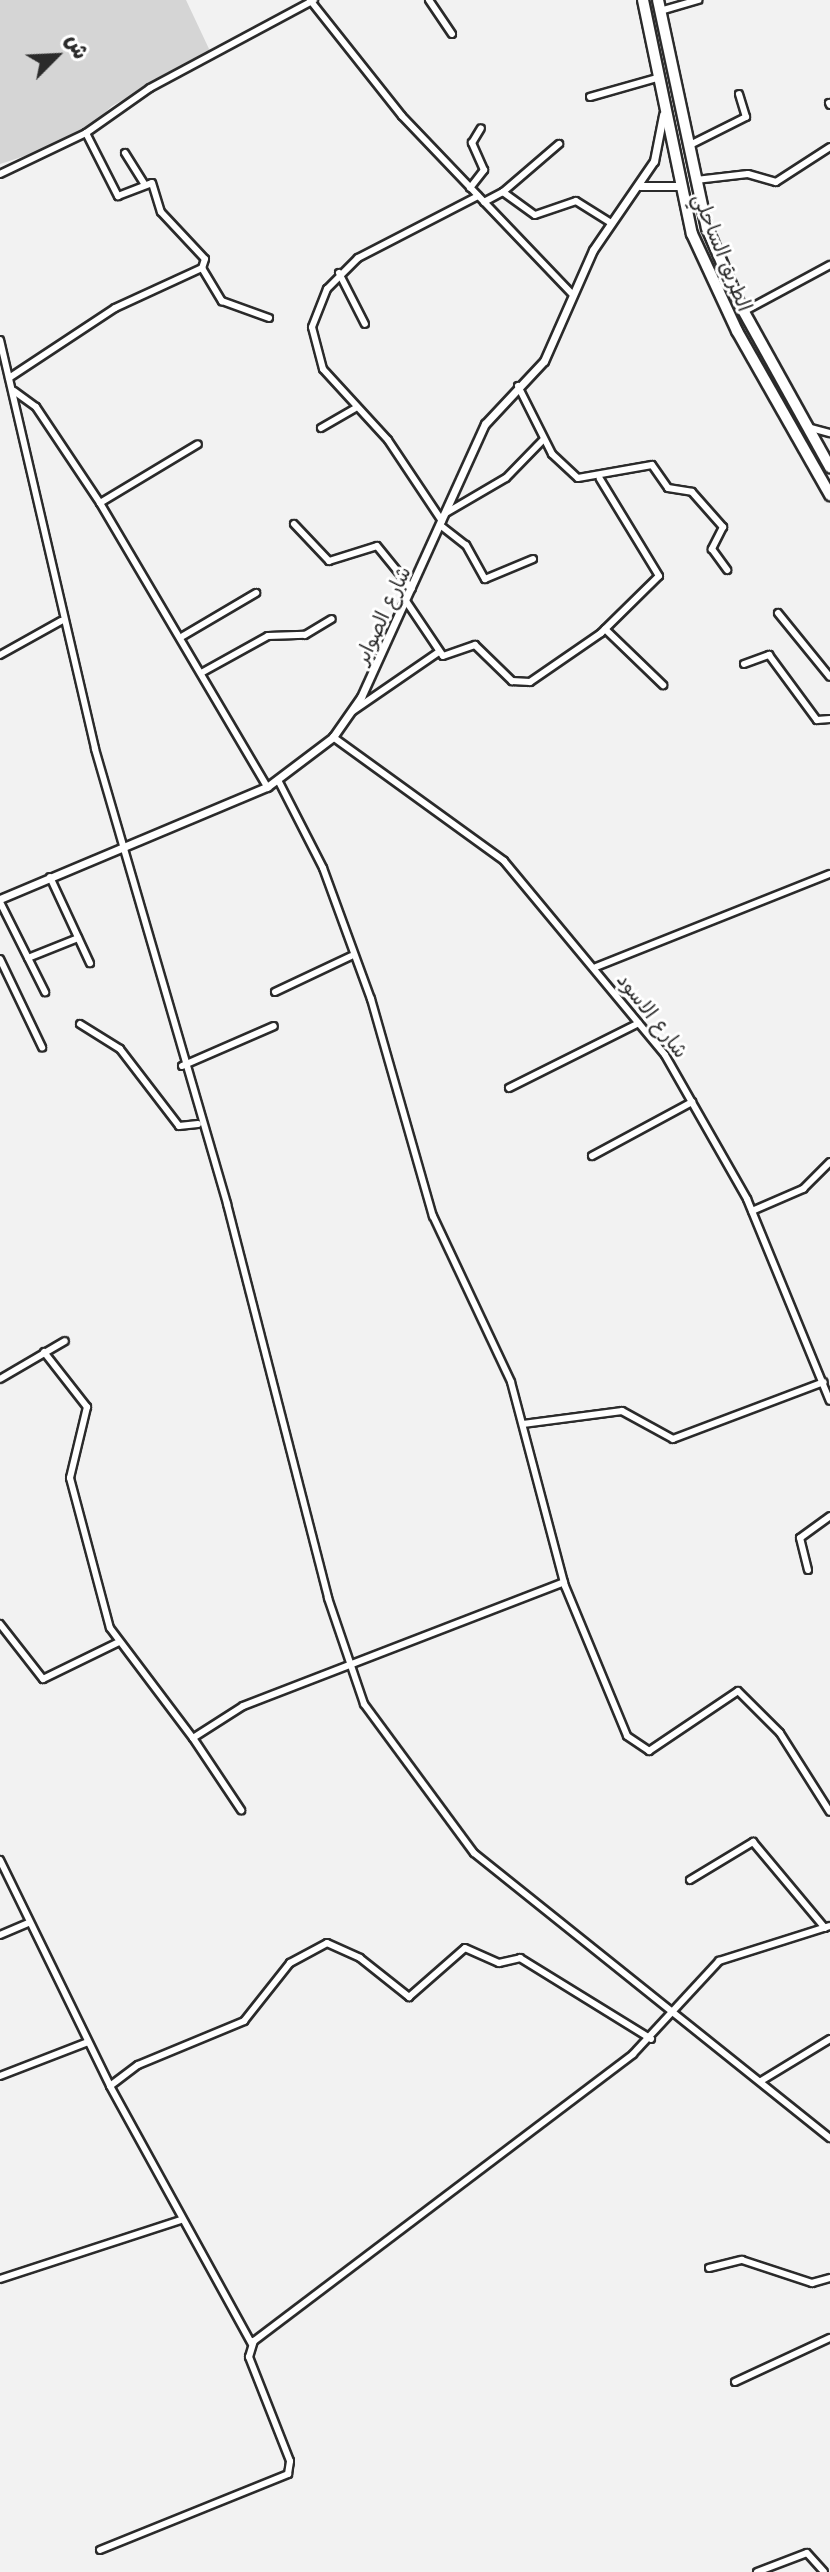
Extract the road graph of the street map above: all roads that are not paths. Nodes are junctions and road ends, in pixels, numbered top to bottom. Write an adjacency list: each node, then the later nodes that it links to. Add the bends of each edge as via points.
1 (429, 0): 6 (street)
2 (643, 0): 7 (highway, الطريق الساحلي)
3 (698, 0): 5 (street)
4 (312, 1): 12 (street, via 150,88); 22 (street)
5 (659, 6): 15 (highway, الطريق الساحلي)
6 (452, 34)
7 (657, 78): 9 (street); 10 (highway, الطريق الساحلي)
8 (739, 94): 15 (street, via 746,117)
9 (590, 97)
10 (663, 115): 20 (street, شارع الصوابر); 21 (highway, الطريق الساحلي)
11 (481, 128): 22 (street, via 472,143 484,170)
12 (86, 133): 17 (street); 19 (street, via 118,196)
13 (559, 144): 23 (street)
14 (830, 147): 18 (street, via 776,182 748,174)
15 (685, 148): 18 (highway, الطريق الساحلي)
16 (125, 153): 19 (street)
17 (0, 174)
18 (692, 180): 31 (highway, الطريق الساحلي)
19 (144, 184): 28 (street, via 153,184 164,216 191,238 205,259)
20 (640, 186): 21 (street); 26 (street, شارع الصوابر)
21 (678, 186): 46 (highway, الطريق الساحلي, via 737,331)
22 (470, 188): 24 (street)
23 (503, 192): 25 (street); 26 (street, via 525,212 576,201)
24 (478, 196): 25 (street); 29 (street)
25 (484, 202): 30 (street)
26 (610, 222): 30 (street, شارع الصوابر)
27 (830, 265): 31 (street)
28 (202, 268): 32 (street, via 228,306); 35 (street, via 115,308)
29 (339, 273): 33 (street); 38 (street, via 318,307 313,342 323,369)
30 (573, 295): 36 (street, شارع الصوابر, via 544,361)
31 (743, 312): 39 (highway, الطريق الساحلي)
32 (269, 318)
33 (365, 324)
34 (0, 343): 35 (street)
35 (9, 378): 37 (street)
36 (518, 386): 42 (street); 48 (street, شارع الصوابر, via 485,424)
37 (14, 391): 47 (street, via 36,407); 58 (street)
38 (355, 408): 40 (street); 49 (street, via 388,440)
39 (807, 427): 41 (street); 44 (highway, الطريق الساحلي)
40 (321, 428)
41 (830, 433)
42 (543, 440): 45 (street, via 578,478); 48 (street, via 506,478)
43 (198, 444): 47 (street)
44 (830, 467)
45 (600, 479): 52 (street, via 652,465 670,490 689,489 723,527 712,549); 59 (street, via 659,576)
46 (830, 495)
47 (100, 503): 60 (street)
48 (446, 513): 49 (street, شارع الصوابر)
49 (441, 523): 51 (street, via 466,545 485,579); 53 (street, شارع الصوابر)
50 (294, 524): 53 (street, via 329,561 377,546)
51 (533, 559)
52 (727, 570)
53 (412, 589): 55 (street, شارع الصوابر)
54 (256, 593): 60 (street)
55 (406, 601): 61 (street); 67 (street, شارع الصوابر)
56 (778, 613): 65 (street)
57 (332, 619): 64 (street, via 305,635 268,636)
58 (61, 621): 62 (street); 72 (street)
59 (605, 629): 61 (street, via 522,685 480,646 448,657); 66 (street)
60 (183, 636): 64 (street)
61 (439, 652): 67 (street)
62 (0, 655)
63 (744, 664): 68 (street, via 769,655 817,720)
64 (203, 672): 71 (street)
65 (830, 677)
66 (663, 685)
67 (353, 711): 69 (street, شارع الصوابر)
68 (830, 719)
69 (333, 737): 70 (street, شارع الصوابر); 81 (street, شارع الاسود, via 484,843)
70 (278, 780): 71 (street, شارع الصوابر); 77 (street, via 323,868)
71 (267, 787): 72 (street, شارع الصوابر)
72 (124, 844): 74 (street, شارع الصوابر); 88 (street)
73 (830, 874): 81 (street)
74 (50, 877): 75 (street, شارع الصوابر); 76 (street)
75 (0, 901): 78 (street)
76 (78, 938): 78 (street); 80 (street)
77 (351, 956): 83 (street); 100 (street, via 376,1014 431,1210 511,1382)
78 (28, 958): 82 (street)
79 (0, 959): 87 (street)
80 (90, 963)
81 (596, 967): 84 (street, شارع الاسود)
82 (45, 992)
83 (275, 992)
84 (639, 1023): 89 (street); 90 (street, شارع الاسود)
85 (80, 1024): 91 (street, via 120,1049 179,1126)
86 (274, 1026): 88 (street)
87 (42, 1047)
88 (182, 1066): 91 (street)
89 (509, 1088)
90 (692, 1102): 92 (street); 94 (street, شارع الاسود)
91 (198, 1124): 106 (street, via 227,1204)
92 (592, 1156)
93 (830, 1162): 94 (street, via 803,1189)
94 (752, 1211): 98 (street, شارع الاسود)
95 (65, 1341): 96 (street)
96 (44, 1352): 97 (street); 105 (street, via 87,1407 70,1478 91,1575)
97 (0, 1379)
98 (824, 1382): 99 (street, شارع الاسود); 100 (street, via 673,1439 622,1411)
99 (830, 1401)
100 (523, 1424): 103 (street)
101 (830, 1516): 102 (street, via 800,1538)
102 (808, 1570)
103 (564, 1582): 106 (street); 109 (street, via 638,1750 655,1748 738,1691 780,1733)
104 (0, 1624): 105 (street, via 43,1679)
105 (119, 1642): 107 (street)
106 (349, 1665): 107 (street, via 243,1706); 115 (street, via 398,1756 474,1853)
107 (193, 1738): 108 (street)
108 (241, 1810)
109 (830, 1812)
110 (0, 1860): 112 (street)
111 (690, 1880): 113 (street, via 752,1841)
112 (28, 1923): 114 (street); 118 (street)
113 (828, 1927): 115 (street, via 726,1957)
114 (0, 1935)
115 (674, 2015): 116 (street); 120 (street)
116 (651, 2039): 121 (street, via 520,1958 499,1963 465,1948 409,1997 360,1958 327,1943 290,1963 244,2021 138,2065); 128 (street)
117 (830, 2039): 120 (street)
118 (88, 2042): 119 (street); 121 (street)
119 (0, 2076)
120 (761, 2081): 122 (street)
121 (110, 2086): 123 (street)
122 (830, 2138)
123 (181, 2220): 126 (street); 128 (street)
124 (709, 2268): 125 (street, via 742,2260 812,2283)
125 (830, 2278)
126 (0, 2279)
127 (830, 2338): 129 (street)
128 (252, 2344): 130 (street, via 249,2357 290,2461 288,2474)
129 (735, 2382)
130 (100, 2550)
131 (757, 2572): 132 (street, via 807,2553)
132 (824, 2572)

